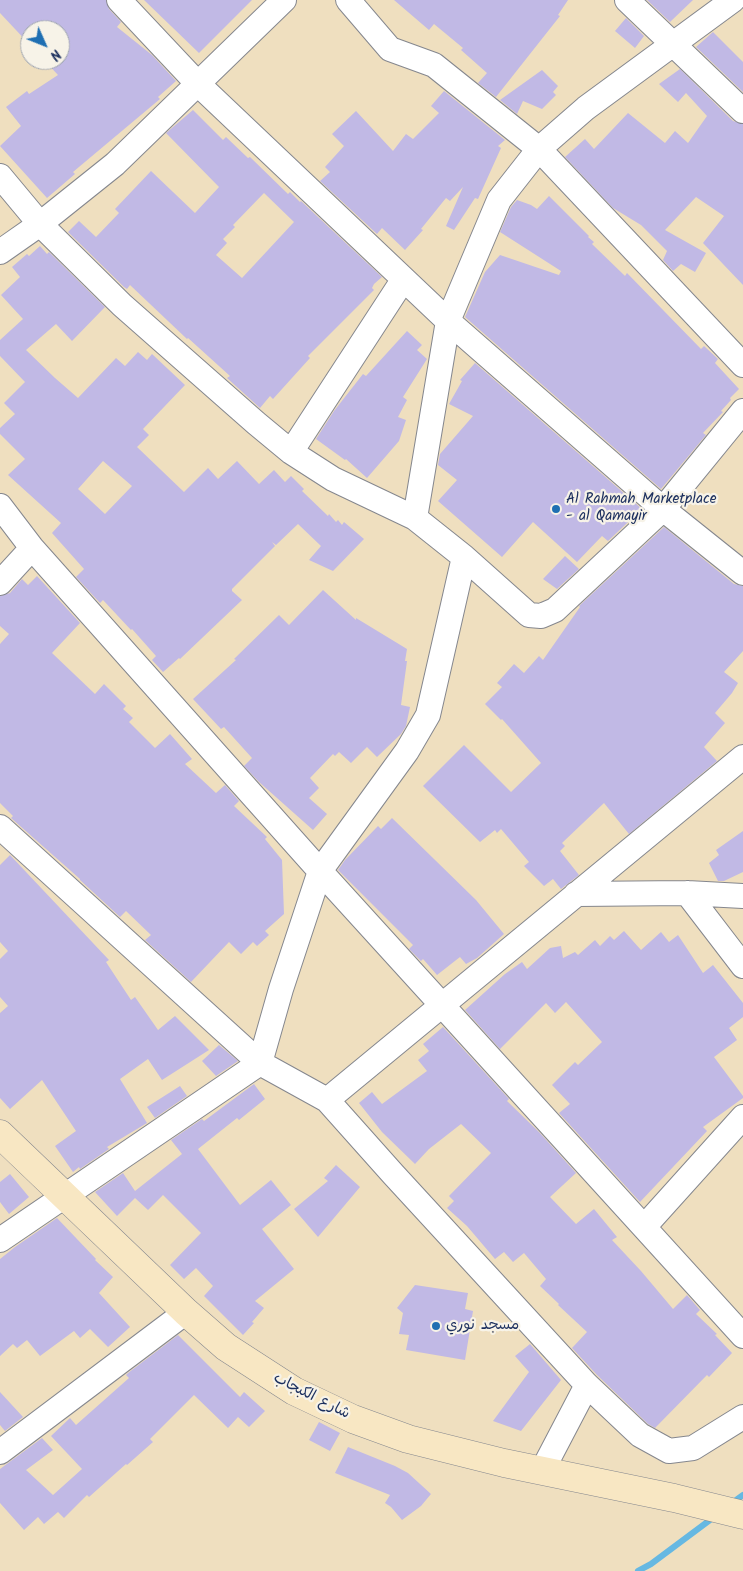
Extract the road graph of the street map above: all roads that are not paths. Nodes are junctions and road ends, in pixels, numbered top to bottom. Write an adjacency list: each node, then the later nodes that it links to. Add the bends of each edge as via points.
1 (119, 0): 7 (street)
2 (284, 0): 7 (street)
3 (348, 0): 9 (street, via 390,49 434,65)
4 (627, 0): 6 (street)
5 (734, 0): 6 (street)
6 (673, 44): 8 (street); 9 (street, via 586,108)
7 (198, 84): 11 (street, via 115,164); 13 (street)
8 (743, 111)
9 (539, 149): 14 (street, via 499,200); 15 (street)
10 (0, 176): 11 (street)
11 (40, 224): 12 (street); 17 (street, via 122,304)
12 (0, 252)
13 (403, 280): 14 (street); 17 (street)
14 (448, 321): 19 (street); 20 (street)
15 (743, 366)
16 (743, 411): 19 (street)
17 (291, 452): 20 (street, via 333,479)
18 (0, 506): 21 (street)
19 (663, 509): 22 (street, via 554,610 541,616 529,615); 23 (street)
20 (415, 518): 22 (street)
21 (32, 548): 24 (street); 27 (street)
22 (464, 557): 27 (street, via 428,714 407,751)
23 (743, 573)
24 (0, 583)
25 (743, 757): 29 (street)
26 (0, 826): 33 (street)
27 (320, 872): 32 (street); 33 (street)
28 (687, 893): 29 (street); 30 (street); 31 (street)
29 (576, 894): 32 (street)
30 (743, 896)
31 (743, 966)
32 (441, 1005): 34 (street); 38 (street)
33 (260, 1063): 34 (street); 37 (street)
34 (328, 1100): 42 (street)
35 (743, 1117): 38 (street)
36 (0, 1134): 37 (main road, شارع الكبجاب)
37 (65, 1196): 39 (street); 40 (main road, شارع الكبجاب)
38 (644, 1227): 41 (street)
39 (0, 1240)
40 (186, 1312): 44 (street); 45 (main road, شارع الكبجاب, via 226,1347 294,1391 353,1419 408,1438)
41 (743, 1336)
42 (587, 1385): 43 (street, via 640,1436 669,1451 693,1448); 45 (street)
43 (743, 1417)
44 (0, 1452)
45 (542, 1471): 46 (main road, شارع الكبجاب)
46 (743, 1515)

